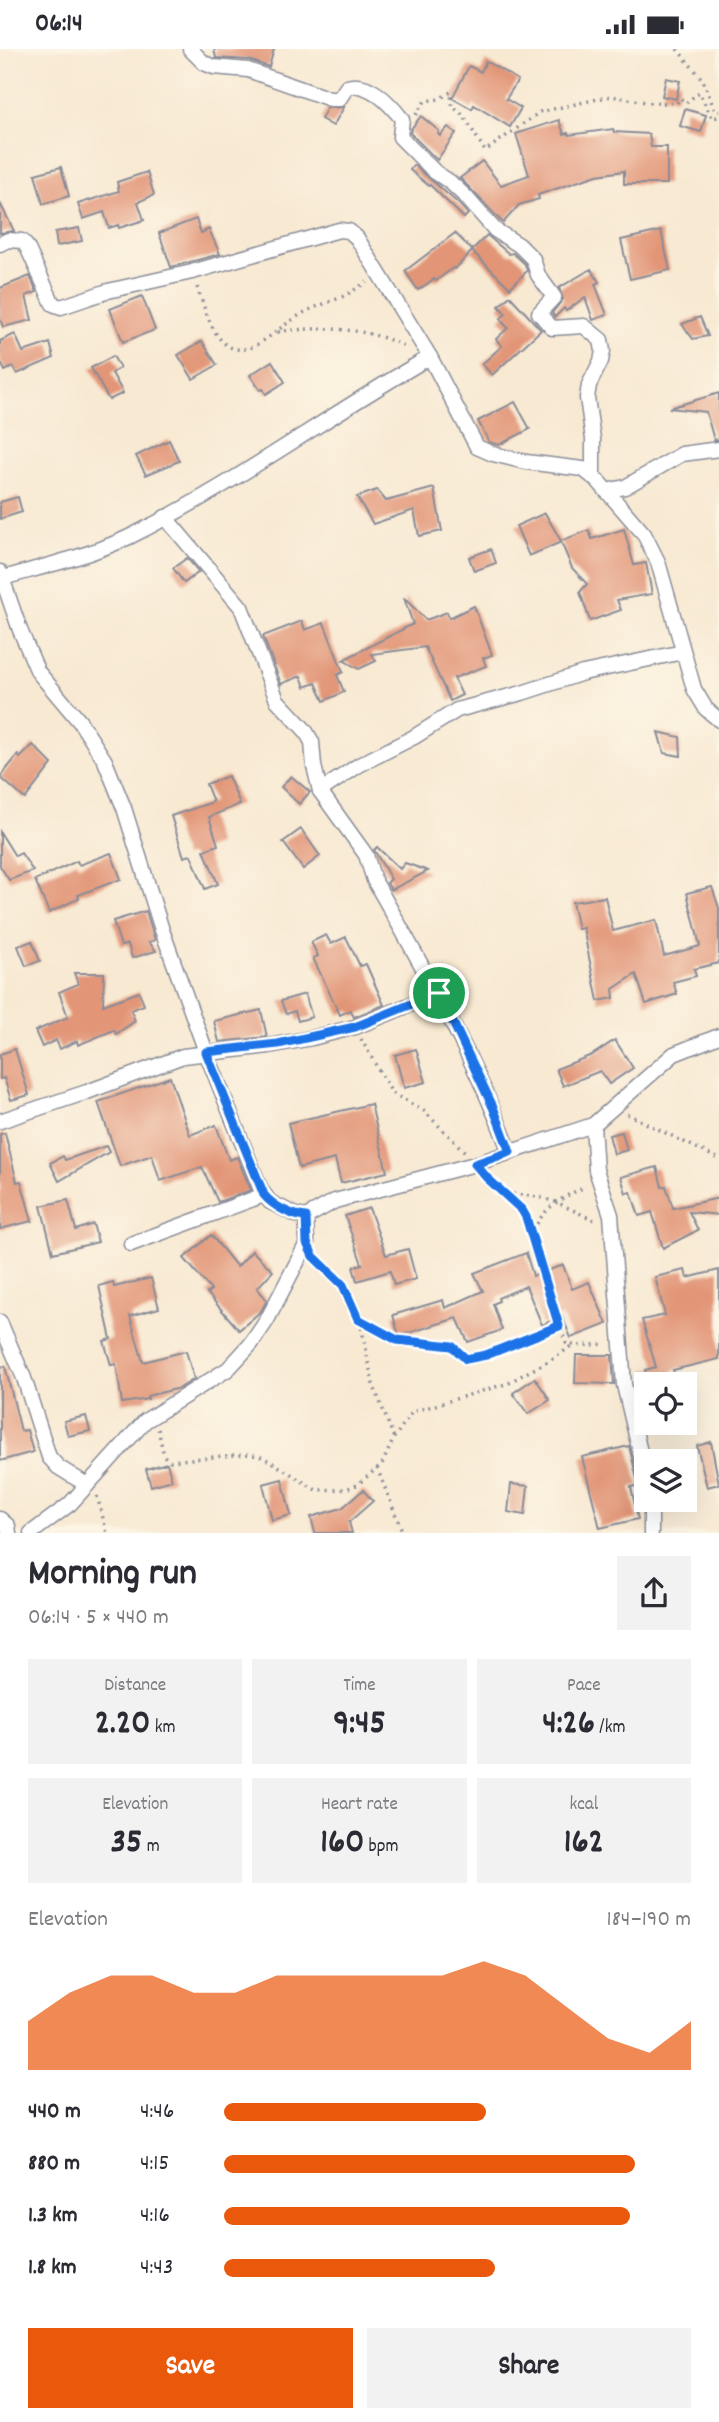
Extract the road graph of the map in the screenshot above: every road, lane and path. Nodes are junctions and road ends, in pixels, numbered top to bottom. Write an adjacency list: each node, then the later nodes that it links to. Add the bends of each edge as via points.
1 (190, 49): 12 (street, via 214,67 248,70 330,99 339,99 347,87 359,85 396,111 402,119 400,137 495,230 533,259 554,297 539,313 552,328 584,326 601,340 601,361 587,398)
2 (677, 49): 3 (path, via 703,80 715,111)
3 (719, 111)
4 (415, 117): 5 (path, via 425,101 451,92 452,106 464,115 485,151 540,112 611,96 652,103 677,103 680,98 686,103 699,92 712,118)
5 (719, 117)
6 (0, 244): 7 (street, via 22,241 56,306)
7 (192, 272): 8 (street, via 339,230 357,238); 9 (path, via 209,318 226,346 243,350)
8 (379, 275): 9 (path, via 342,297 311,307); 10 (street)
9 (276, 332): 10 (path, via 364,332)
10 (428, 358): 12 (street, via 477,447 527,462 576,467); 14 (street, via 260,464)
11 (719, 449): 13 (street, via 682,454 625,487)
12 (593, 476): 13 (street)
13 (606, 491): 16 (street, via 653,550)
14 (165, 517): 15 (street, via 97,550); 18 (street, via 241,607 277,700 312,742)
15 (1, 575): 22 (street, via 38,672 80,722 104,761)
16 (683, 652): 17 (street, via 696,695); 18 (street, via 583,673 457,710)
17 (719, 720)
18 (320, 791): 19 (street, via 366,855 374,880)
19 (439, 993): 20 (street); 26 (street)
20 (355, 1027): 22 (street, via 278,1044); 28 (path, via 392,1093 424,1111)
21 (719, 1036): 23 (street, via 674,1054)
22 (206, 1052): 24 (street, via 163,1062); 31 (street)
23 (613, 1107): 25 (street); 27 (path)
24 (0, 1121)
25 (593, 1125): 26 (street); 29 (street)
26 (510, 1152): 28 (street)
27 (719, 1159)
28 (475, 1164): 30 (path); 33 (street, via 335,1201)
29 (600, 1182): 32 (path); 34 (street)
30 (503, 1193): 32 (path); 35 (path, via 522,1210)
31 (264, 1195): 33 (street, via 287,1211); 37 (street)
32 (556, 1202): 34 (path); 35 (path, via 537,1220)
33 (306, 1217): 36 (street)
34 (612, 1226): 41 (street)
35 (531, 1238): 40 (path)
36 (307, 1243): 38 (path, via 313,1256 343,1285); 43 (street, via 251,1344 228,1369)
37 (131, 1244)
38 (360, 1321): 40 (path, via 397,1340 452,1346 466,1359); 44 (path, via 373,1384)
39 (0, 1322): 47 (street, via 49,1457)
40 (559, 1326): 42 (path)
41 (622, 1342): 42 (path); 45 (street, via 624,1385)
42 (572, 1345): 44 (path, via 509,1383 412,1412)
43 (154, 1414): 46 (path, via 164,1456 170,1461 252,1455 321,1491 357,1485); 47 (street)
44 (394, 1438): 46 (path)
45 (639, 1449)
46 (377, 1468): 53 (path)
47 (88, 1483): 51 (street, via 65,1510); 52 (path)
48 (651, 1512): 54 (street)
49 (0, 1518): 50 (street)
50 (9, 1533)
51 (31, 1533)
52 (107, 1533)
53 (403, 1533)
54 (651, 1533)

